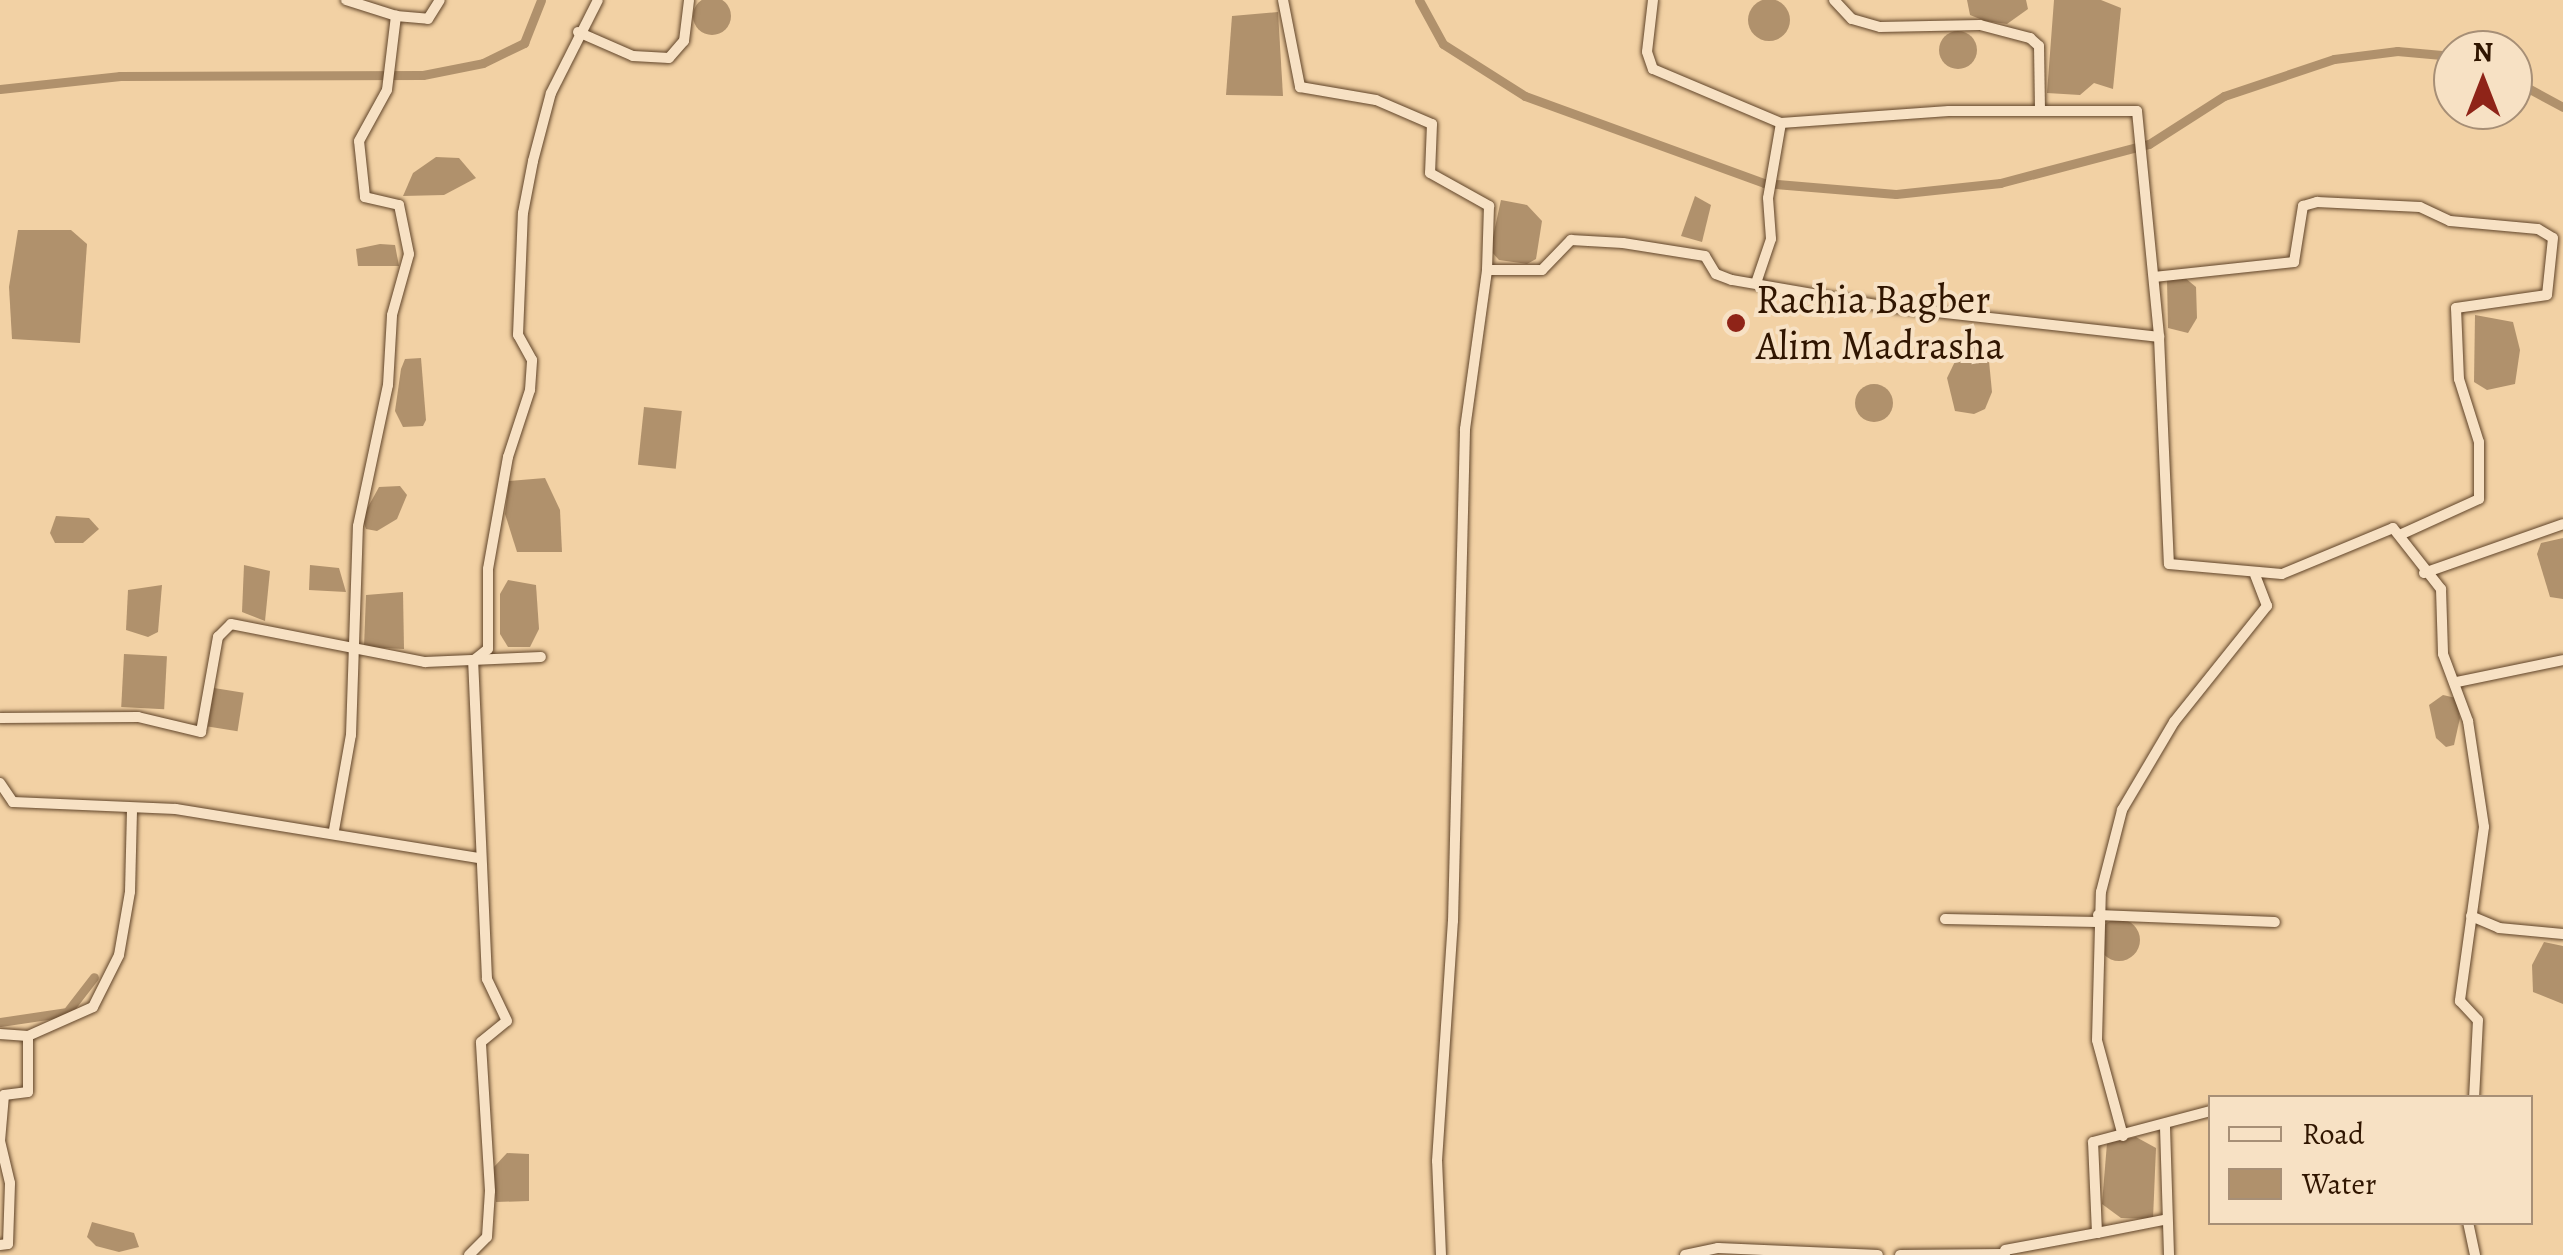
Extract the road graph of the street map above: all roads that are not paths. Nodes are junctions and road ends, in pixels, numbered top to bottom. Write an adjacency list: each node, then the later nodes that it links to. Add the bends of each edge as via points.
1 (346, 0): 8 (street)
2 (440, 0): 8 (street, via 428,18)
3 (598, 0): 9 (street)
4 (689, 0): 9 (street, via 684,41 669,58 633,56)
5 (1283, 0): 12 (street, via 1300,87 1376,100 1432,124 1430,172 1488,206)
6 (1652, 0): 11 (street, via 1647,52 1653,69)
7 (1834, 0): 10 (street, via 1852,19 1880,27 1980,26 2030,38 2039,46)
8 (396, 16): 20 (street, via 386,90 361,136 361,170 366,200 394,202 402,210 410,254 392,315 388,385 360,518)
9 (578, 32): 23 (street, via 551,93 523,214 518,335 532,360 530,390 508,457 488,568 488,649)
10 (2040, 110): 11 (street); 13 (street, via 2134,109 2143,128)
11 (1780, 123): 14 (street, via 1768,198 1771,239)
12 (1487, 270): 14 (street, via 1542,270 1571,240 1695,253 1708,258 1721,277); 47 (street, via 1464,429 1452,921 1437,1161)
13 (2154, 277): 15 (street); 17 (street, via 2294,262 2303,206 2317,202 2420,208 2450,221 2538,229 2552,238 2547,294 2456,308 2460,379 2479,442 2479,499)
14 (1756, 282): 15 (street, via 1883,306)
15 (2159, 336): 19 (street, via 2168,561 2175,568)
16 (2563, 524): 18 (street)
17 (2402, 534): 18 (street); 19 (street, via 2390,529 2312,566)
18 (2424, 574): 24 (street, via 2441,590 2442,654)
19 (2254, 576): 31 (street, via 2267,606 2174,722 2122,810)
20 (351, 648): 23 (street, via 425,662); 25 (street, via 225,626 201,732 138,717); 28 (street, via 351,735)
21 (541, 657): 23 (street)
22 (2563, 660): 24 (street)
23 (473, 661): 29 (street)
24 (2457, 682): 30 (street, via 2478,766 2484,827)
25 (0, 718)
26 (0, 783): 27 (street, via 13,802)
27 (132, 808): 28 (street); 36 (street, via 119,955 93,1007)
28 (334, 830): 29 (street)
29 (478, 858): 46 (street, via 487,978 507,1021 482,1042 490,1191 487,1236)
30 (2471, 916): 34 (street, via 2498,928); 37 (street, via 2460,1001 2478,1020)
31 (2098, 918): 32 (street); 33 (street); 40 (street, via 2096,1040)
32 (1945, 919)
33 (2275, 922)
34 (2563, 934)
35 (0, 1034): 36 (street)
36 (28, 1036): 44 (street, via 28,1092 4,1095)
37 (2474, 1095)
38 (2208, 1112): 39 (street)
39 (2165, 1127): 40 (street); 41 (street)
40 (2123, 1136): 43 (street, via 2090,1145)
41 (2163, 1220): 43 (street); 51 (street)
42 (2469, 1225): 52 (street)
43 (2096, 1233): 45 (street)
44 (5, 1248)
45 (2005, 1252): 50 (street)
46 (469, 1255)
47 (1441, 1255)
48 (1685, 1255): 49 (street, via 1718,1248)
49 (1878, 1255)
50 (1900, 1255)
51 (2169, 1255)
52 (2475, 1255)

